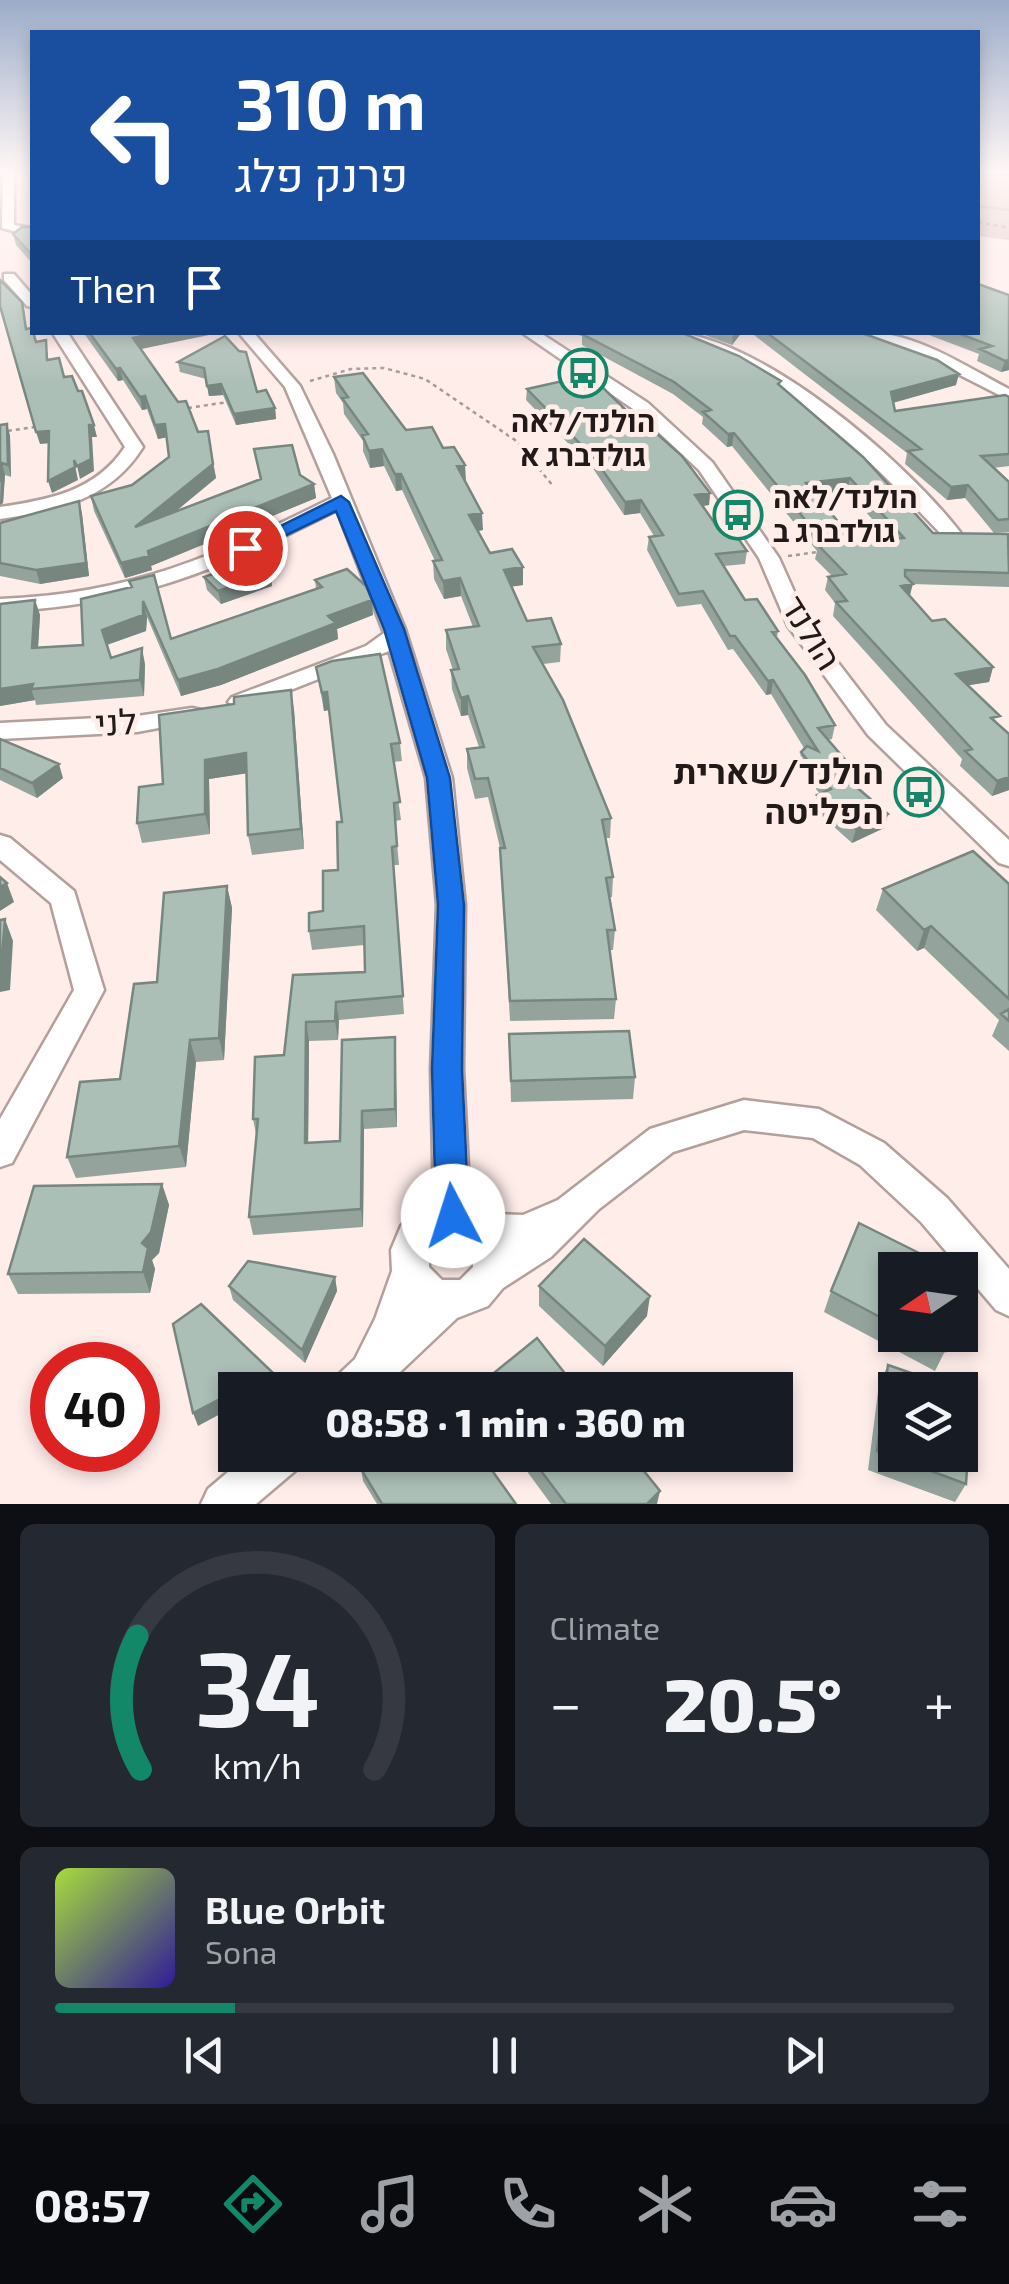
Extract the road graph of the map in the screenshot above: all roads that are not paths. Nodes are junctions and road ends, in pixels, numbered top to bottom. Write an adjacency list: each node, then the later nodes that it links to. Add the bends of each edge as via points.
1 (30, 272): 2 (street)
2 (4, 278): 3 (street)
3 (30, 301)
4 (61, 335): 11 (street, via 134,448 126,464 80,498)
5 (248, 335): 10 (street, via 292,386)
6 (532, 335): 17 (street, הולנד, via 680,439 717,481 768,558 799,626 877,730)
7 (679, 335): 12 (street, via 762,369 805,396)
8 (879, 335): 9 (street)
9 (1009, 395)
10 (341, 502): 13 (street, via 182,576 75,602); 14 (street)
11 (0, 513)
12 (950, 532)
13 (0, 605)
14 (396, 636): 15 (street, לני, via 265,695 204,713 137,724); 20 (street, via 439,778 451,905 447,1069)
15 (0, 730)
16 (0, 845): 18 (street, via 64,898 89,990)
17 (1005, 848)
18 (0, 1152)
19 (568, 1213): 20 (street, via 525,1232); 22 (street, via 538,1245); 23 (street, via 662,1140 744,1115 818,1124 872,1154 934,1210)
20 (468, 1224): 21 (street, via 430,1223 413,1239); 22 (street, via 494,1260)
21 (410, 1274): 24 (street, via 425,1292); 25 (street)
22 (490, 1275): 24 (street, via 473,1293)
23 (1009, 1297)
24 (448, 1300): 26 (street)
25 (365, 1372)
26 (371, 1372)
27 (261, 1472): 28 (street)
28 (223, 1504)

